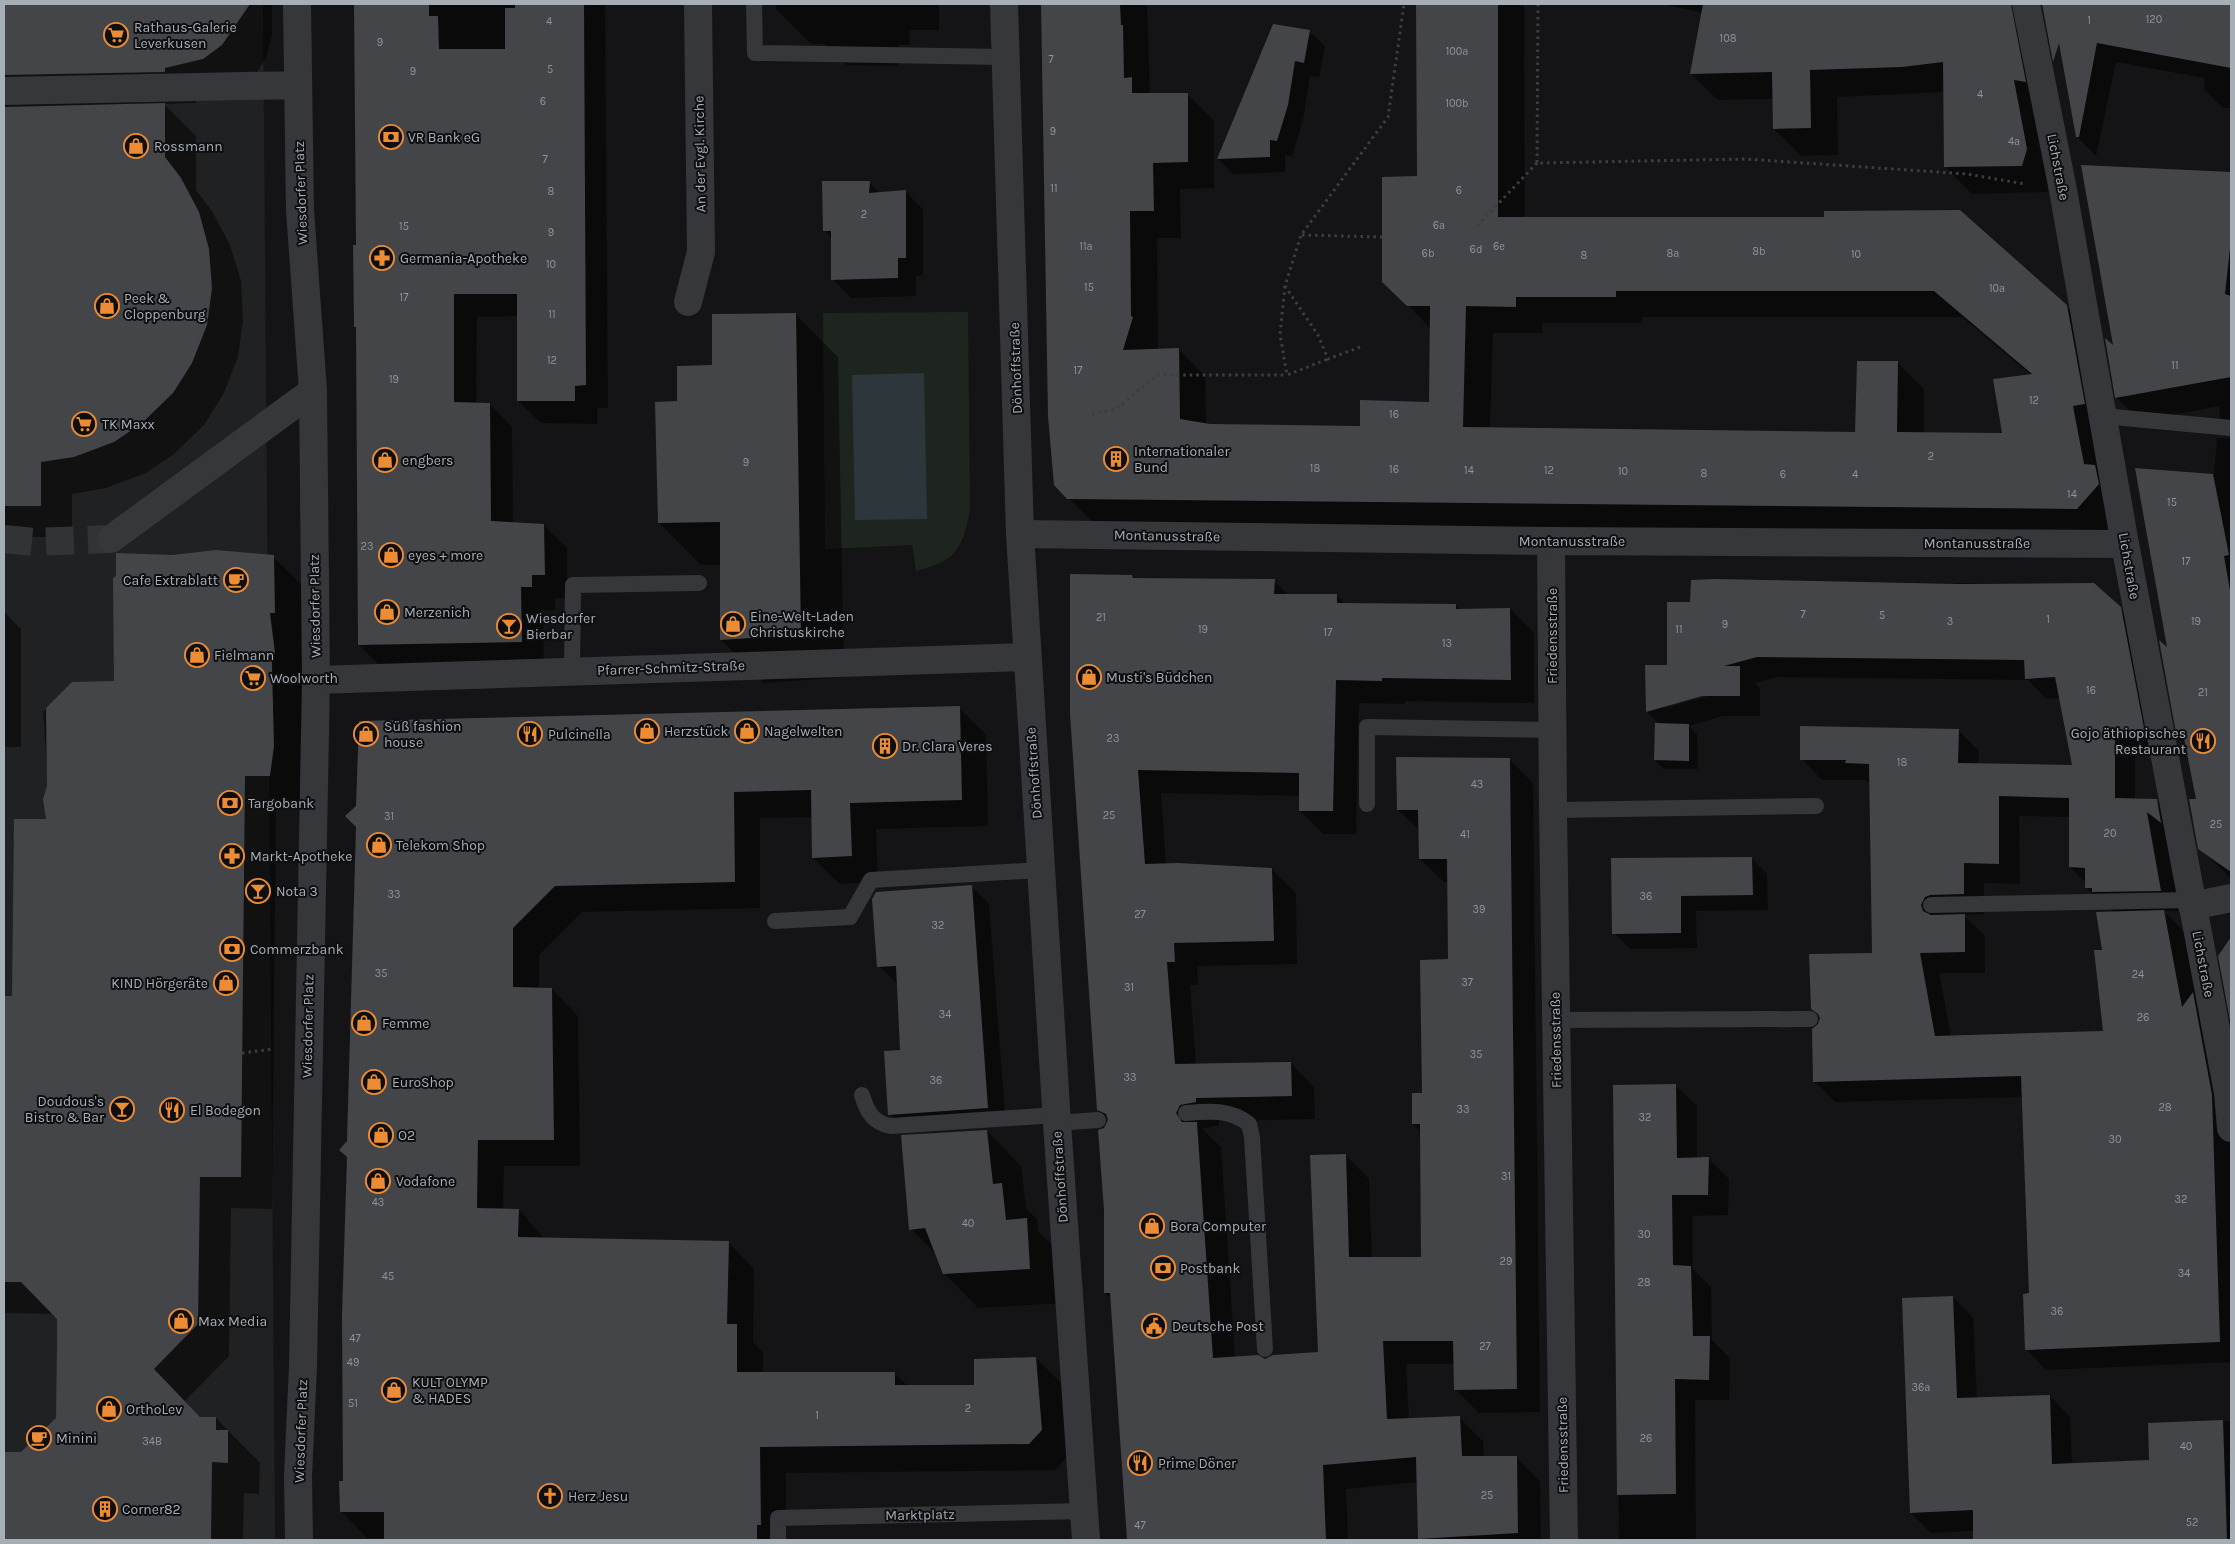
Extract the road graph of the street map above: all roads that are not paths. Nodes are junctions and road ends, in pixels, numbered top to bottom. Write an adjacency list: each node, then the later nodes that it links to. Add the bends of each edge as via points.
1 (297, 4): 7 (street, Wiesdorfer Platz)
2 (698, 4): 9 (street, An der Evgl. Kirche, via 701,252)
3 (754, 4): 6 (lane, via 755,53)
4 (1004, 4): 6 (street, Dönhoffstraße)
5 (2026, 4): 11 (street, Lichstraße, via 2063,190)
6 (1005, 57): 13 (street, Dönhoffstraße)
7 (297, 85): 8 (street); 10 (street, Wiesdorfer Platz, via 300,210)
8 (4, 90)
9 (688, 302)
10 (313, 391): 14 (street); 20 (street, Wiesdorfer Platz)
11 (2102, 416): 12 (lane); 16 (street, Lichstraße)
12 (2231, 428)
13 (1020, 534): 15 (street, Montanusstraße); 18 (street, Dönhoffstraße)
14 (111, 539)
15 (1551, 541): 16 (street, Montanusstraße); 21 (street, Friedensstraße)
16 (2125, 544): 27 (street, Lichstraße)
17 (699, 583): 19 (lane, via 573,585)
18 (1027, 657): 19 (street, Pfarrer-Schmitz-Straße); 25 (street, Dönhoffstraße)
19 (572, 672): 20 (street, Pfarrer-Schmitz-Straße)
20 (316, 680): 39 (street, Wiesdorfer Platz, via 303,1366 298,1476)
21 (1553, 730): 22 (lane, via 1367,727); 24 (street, Friedensstraße)
22 (1367, 804)
23 (1816, 806): 24 (lane)
24 (1553, 810): 31 (street, Friedensstraße)
25 (1041, 870): 29 (lane, via 871,880 850,917); 34 (street, Dönhoffstraße)
26 (2231, 898): 27 (street)
27 (2191, 903): 28 (lane); 36 (street, Lichstraße, via 2228,1093)
28 (1931, 905)
29 (774, 921)
30 (1810, 1019): 31 (lane)
31 (1556, 1020): 42 (street, Friedensstraße)
32 (862, 1095): 34 (lane, via 872,1119 892,1126)
33 (1186, 1113): 37 (lane, via 1230,1113 1249,1124)
34 (1056, 1119): 35 (lane); 38 (street, Dönhoffstraße)
35 (1098, 1120)
36 (2231, 1128)
37 (1265, 1349)
38 (1085, 1511): 40 (lane, Marktplatz, via 778,1518); 41 (street, Dönhoffstraße)
39 (300, 1540)
40 (778, 1540)
41 (1086, 1540)
42 (1564, 1540)

